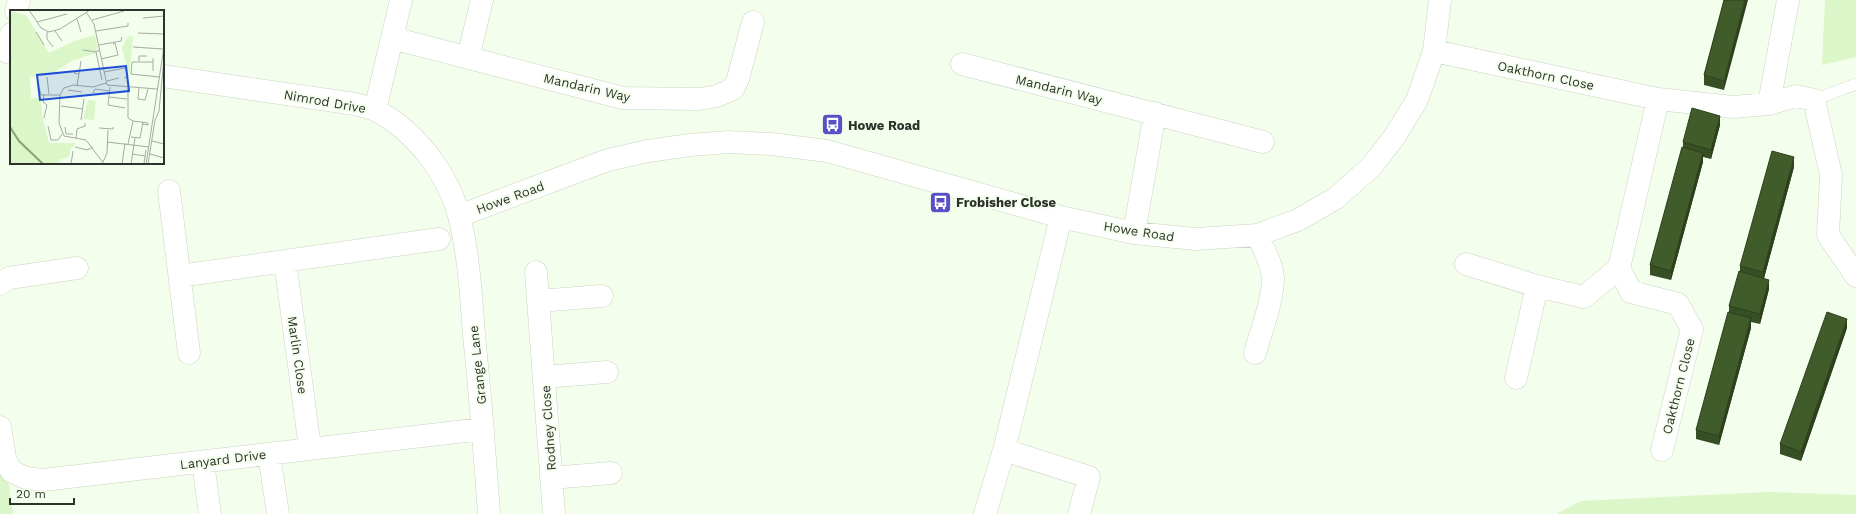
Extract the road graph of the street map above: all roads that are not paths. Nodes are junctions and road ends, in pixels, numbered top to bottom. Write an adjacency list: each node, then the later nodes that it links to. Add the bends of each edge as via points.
1 (19, 0): 6 (street)
2 (401, 0): 8 (street)
3 (482, 0): 10 (street)
4 (1440, 0): 9 (street, Howe Road)
5 (1788, 0): 15 (street)
6 (16, 10)
7 (753, 22): 10 (street, Mandarin Way, via 733,89 717,96 700,99 623,98)
8 (392, 38): 10 (street, Mandarin Way); 17 (street)
9 (1434, 51): 14 (street, Oakthorn Close); 24 (street, Howe Road, via 1417,100 1395,136 1371,167 1336,198 1298,220)
10 (468, 58)
11 (962, 64): 18 (street, Mandarin Way)
12 (164, 76): 17 (street, Nimrod Drive, via 355,104)
13 (1856, 84): 16 (lane)
14 (1658, 99): 15 (street, Oakthorn Close, via 1733,107); 29 (street)
15 (1769, 104): 16 (street, Oakthorn Close, via 1796,96)
16 (1816, 109): 32 (street, via 1831,175 1828,235)
17 (375, 110): 21 (street, Nimrod Drive, via 410,136 431,159 447,184)
18 (1155, 113): 19 (street, Mandarin Way); 23 (street)
19 (1263, 142)
20 (169, 191): 31 (street)
21 (459, 216): 22 (street, Howe Road, via 608,160 648,151 728,142 827,151); 43 (street, Grange Lane, via 466,256)
22 (1061, 217): 23 (street, Howe Road); 45 (street)
23 (1134, 234): 24 (street, Howe Road, via 1196,239)
24 (1257, 235): 38 (street, via 1273,278 1271,295)
25 (439, 239): 26 (street)
26 (285, 261): 31 (street); 44 (street, Marlin Close)
27 (1466, 264): 34 (street)
28 (77, 268): 33 (street, via 9,278)
29 (1619, 268): 34 (street, via 1584,297); 46 (street, Oakthorn Close, via 1631,292 1678,304 1692,329)
30 (536, 272): 36 (street, Rodney Close)
31 (180, 276): 37 (street)
32 (1856, 276)
33 (0, 284)
34 (1537, 286): 41 (street)
35 (602, 296): 36 (street)
36 (538, 301): 40 (street, Rodney Close)
37 (189, 353)
38 (1255, 353)
39 (607, 372): 40 (street, Rodney Close)
40 (544, 378): 50 (street, Rodney Close)
41 (1516, 378)
42 (0, 427): 48 (street, Lanyard Drive, via 5,458 11,472 26,478 43,480)
43 (483, 429): 44 (street, Lanyard Drive); 53 (street, Grange Lane)
44 (310, 448): 47 (street, Lanyard Drive)
45 (1004, 450): 55 (street); 56 (street, via 1089,477)
46 (1662, 450)
47 (269, 454): 48 (street, Lanyard Drive); 52 (street)
48 (203, 462): 51 (street)
49 (611, 474): 50 (street, Rodney Close)
50 (551, 478): 54 (street, Rodney Close)
51 (210, 514)
52 (278, 514)
53 (489, 514)
54 (554, 514)
55 (985, 514)
56 (1079, 514)

